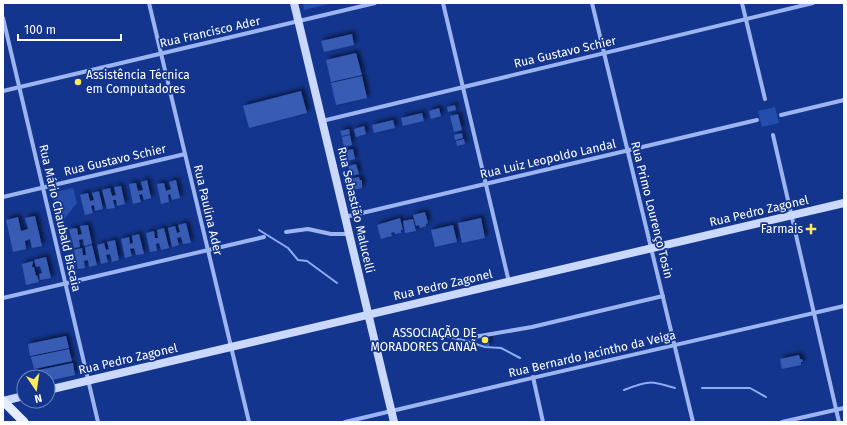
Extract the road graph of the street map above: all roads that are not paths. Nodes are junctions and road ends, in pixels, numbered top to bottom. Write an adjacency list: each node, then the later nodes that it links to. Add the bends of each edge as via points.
1 (149, 3): 12 (street, Rua Paulina Ader)
2 (294, 3): 10 (street, Rua Sebastião Malucelli)
3 (375, 3): 10 (street, Rua Francisco Ader)
4 (443, 3): 14 (street)
5 (592, 3): 11 (street, Rua Primo Lourenço Tosin)
6 (742, 3): 9 (street)
7 (813, 3): 9 (street, Rua Gustavo Schier)
8 (3, 18): 13 (street, Rua Mário Chaubald Biscaia)
9 (746, 19): 11 (street, Rua Gustavo Schier); 16 (street)
10 (298, 21): 12 (street, Rua Francisco Ader); 20 (street, Rua Sebastião Malucelli)
11 (604, 53): 14 (street, Rua Gustavo Schier); 22 (street, Rua Primo Lourenço Tosin)
12 (161, 54): 13 (street, Rua Francisco Ader); 23 (street, Rua Paulina Ader)
13 (19, 87): 15 (street, Rua Francisco Ader); 25 (street, Rua Mário Chaubald Biscaia)
14 (463, 87): 20 (street, Rua Gustavo Schier); 24 (street)
15 (3, 91)
16 (765, 99)
17 (844, 100): 18 (street)
18 (781, 114)
19 (757, 120): 22 (street, Rua Luiz Leopoldo Landal)
20 (322, 121): 29 (street, Rua Sebastião Malucelli)
21 (773, 135): 28 (street)
22 (628, 151): 24 (street, Rua Luiz Leopoldo Landal); 33 (street, Rua Primo Lourenço Tosin)
23 (185, 154): 25 (street, Rua Gustavo Schier); 34 (street, Rua Paulina Ader)
24 (486, 184): 29 (street, Rua Luiz Leopoldo Landal); 35 (street)
25 (43, 188): 26 (street, Rua Gustavo Schier); 36 (street, Rua Mário Chaubald Biscaia)
26 (3, 197)
27 (844, 203): 28 (street, Rua Pedro Zagonel)
28 (792, 216): 33 (street, Rua Pedro Zagonel); 40 (street)
29 (345, 217): 31 (street, Rua Sebastião Malucelli)
30 (286, 232): 31 (street, via 308,229 331,234)
31 (349, 234): 41 (street, Rua Sebastião Malucelli)
32 (264, 237): 34 (street)
33 (651, 248): 35 (street, Rua Pedro Zagonel); 37 (street, Rua Primo Lourenço Tosin)
34 (208, 250): 36 (street); 44 (street, Rua Paulina Ader)
35 (509, 282): 41 (street, Rua Pedro Zagonel)
36 (65, 283): 38 (street); 46 (street, Rua Mário Chaubald Biscaia)
37 (663, 296): 42 (street, via 527,328); 43 (street, Rua Primo Lourenço Tosin)
38 (3, 298)
39 (844, 306): 40 (street, Rua Bernardo Jacintho da Veiga)
40 (814, 313): 43 (street, Rua Bernardo Jacintho da Veiga); 51 (street)
41 (368, 315): 44 (street, Rua Pedro Zagonel); 52 (street, Rua Sebastião Malucelli)
42 (474, 337)
43 (675, 346): 45 (street, Rua Bernardo Jacintho da Veiga); 59 (street, Rua Primo Lourenço Tosin)
44 (231, 347): 46 (street, Rua Pedro Zagonel); 55 (street, Rua Paulina Ader)
45 (533, 377): 52 (street, Rua Bernardo Jacintho da Veiga); 58 (street)
46 (88, 381): 47 (street, Rua Pedro Zagonel); 54 (street, Rua Mário Chaubald Biscaia)
47 (56, 388)
48 (16, 398): 49 (street)
49 (3, 401): 53 (main road)
50 (844, 408): 51 (street)
51 (836, 409): 60 (street); 61 (street)
52 (391, 411): 56 (street, Rua Bernardo Jacintho da Veiga); 57 (street, Rua Sebastião Malucelli)
53 (24, 422)
54 (98, 422)
55 (249, 422)
56 (345, 422)
57 (394, 422)
58 (543, 422)
59 (693, 422)
60 (782, 422)
61 (839, 422)

